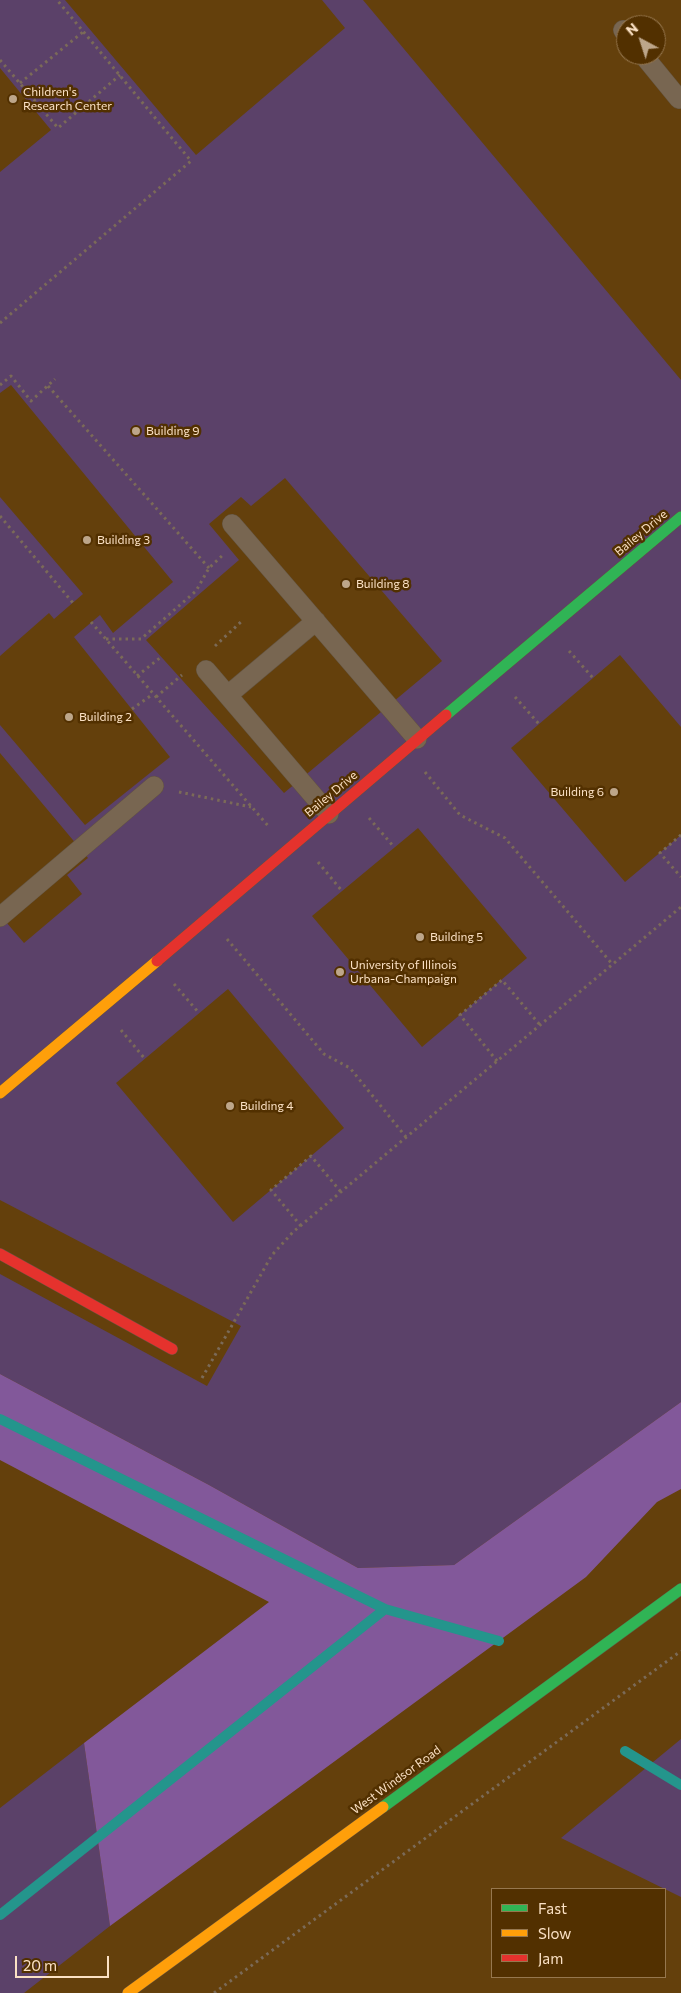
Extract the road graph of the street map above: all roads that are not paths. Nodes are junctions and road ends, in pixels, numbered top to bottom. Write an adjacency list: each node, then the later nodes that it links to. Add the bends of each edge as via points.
1 (651, 65): 2 (lane, via 679,99)
2 (681, 97)
3 (681, 517): 8 (street, Bailey Drive)
4 (237, 530): 5 (lane)
5 (316, 622): 7 (lane); 8 (lane)
6 (206, 670): 7 (lane)
7 (228, 695): 10 (lane)
8 (417, 739): 10 (street, Bailey Drive)
9 (154, 786): 11 (lane)
10 (329, 814): 12 (street, Bailey Drive)
11 (0, 917)
12 (0, 1092)
13 (0, 1254): 14 (street)
14 (172, 1349)
15 (681, 1589): 16 (street, West Windsor Road)
16 (128, 1993)

